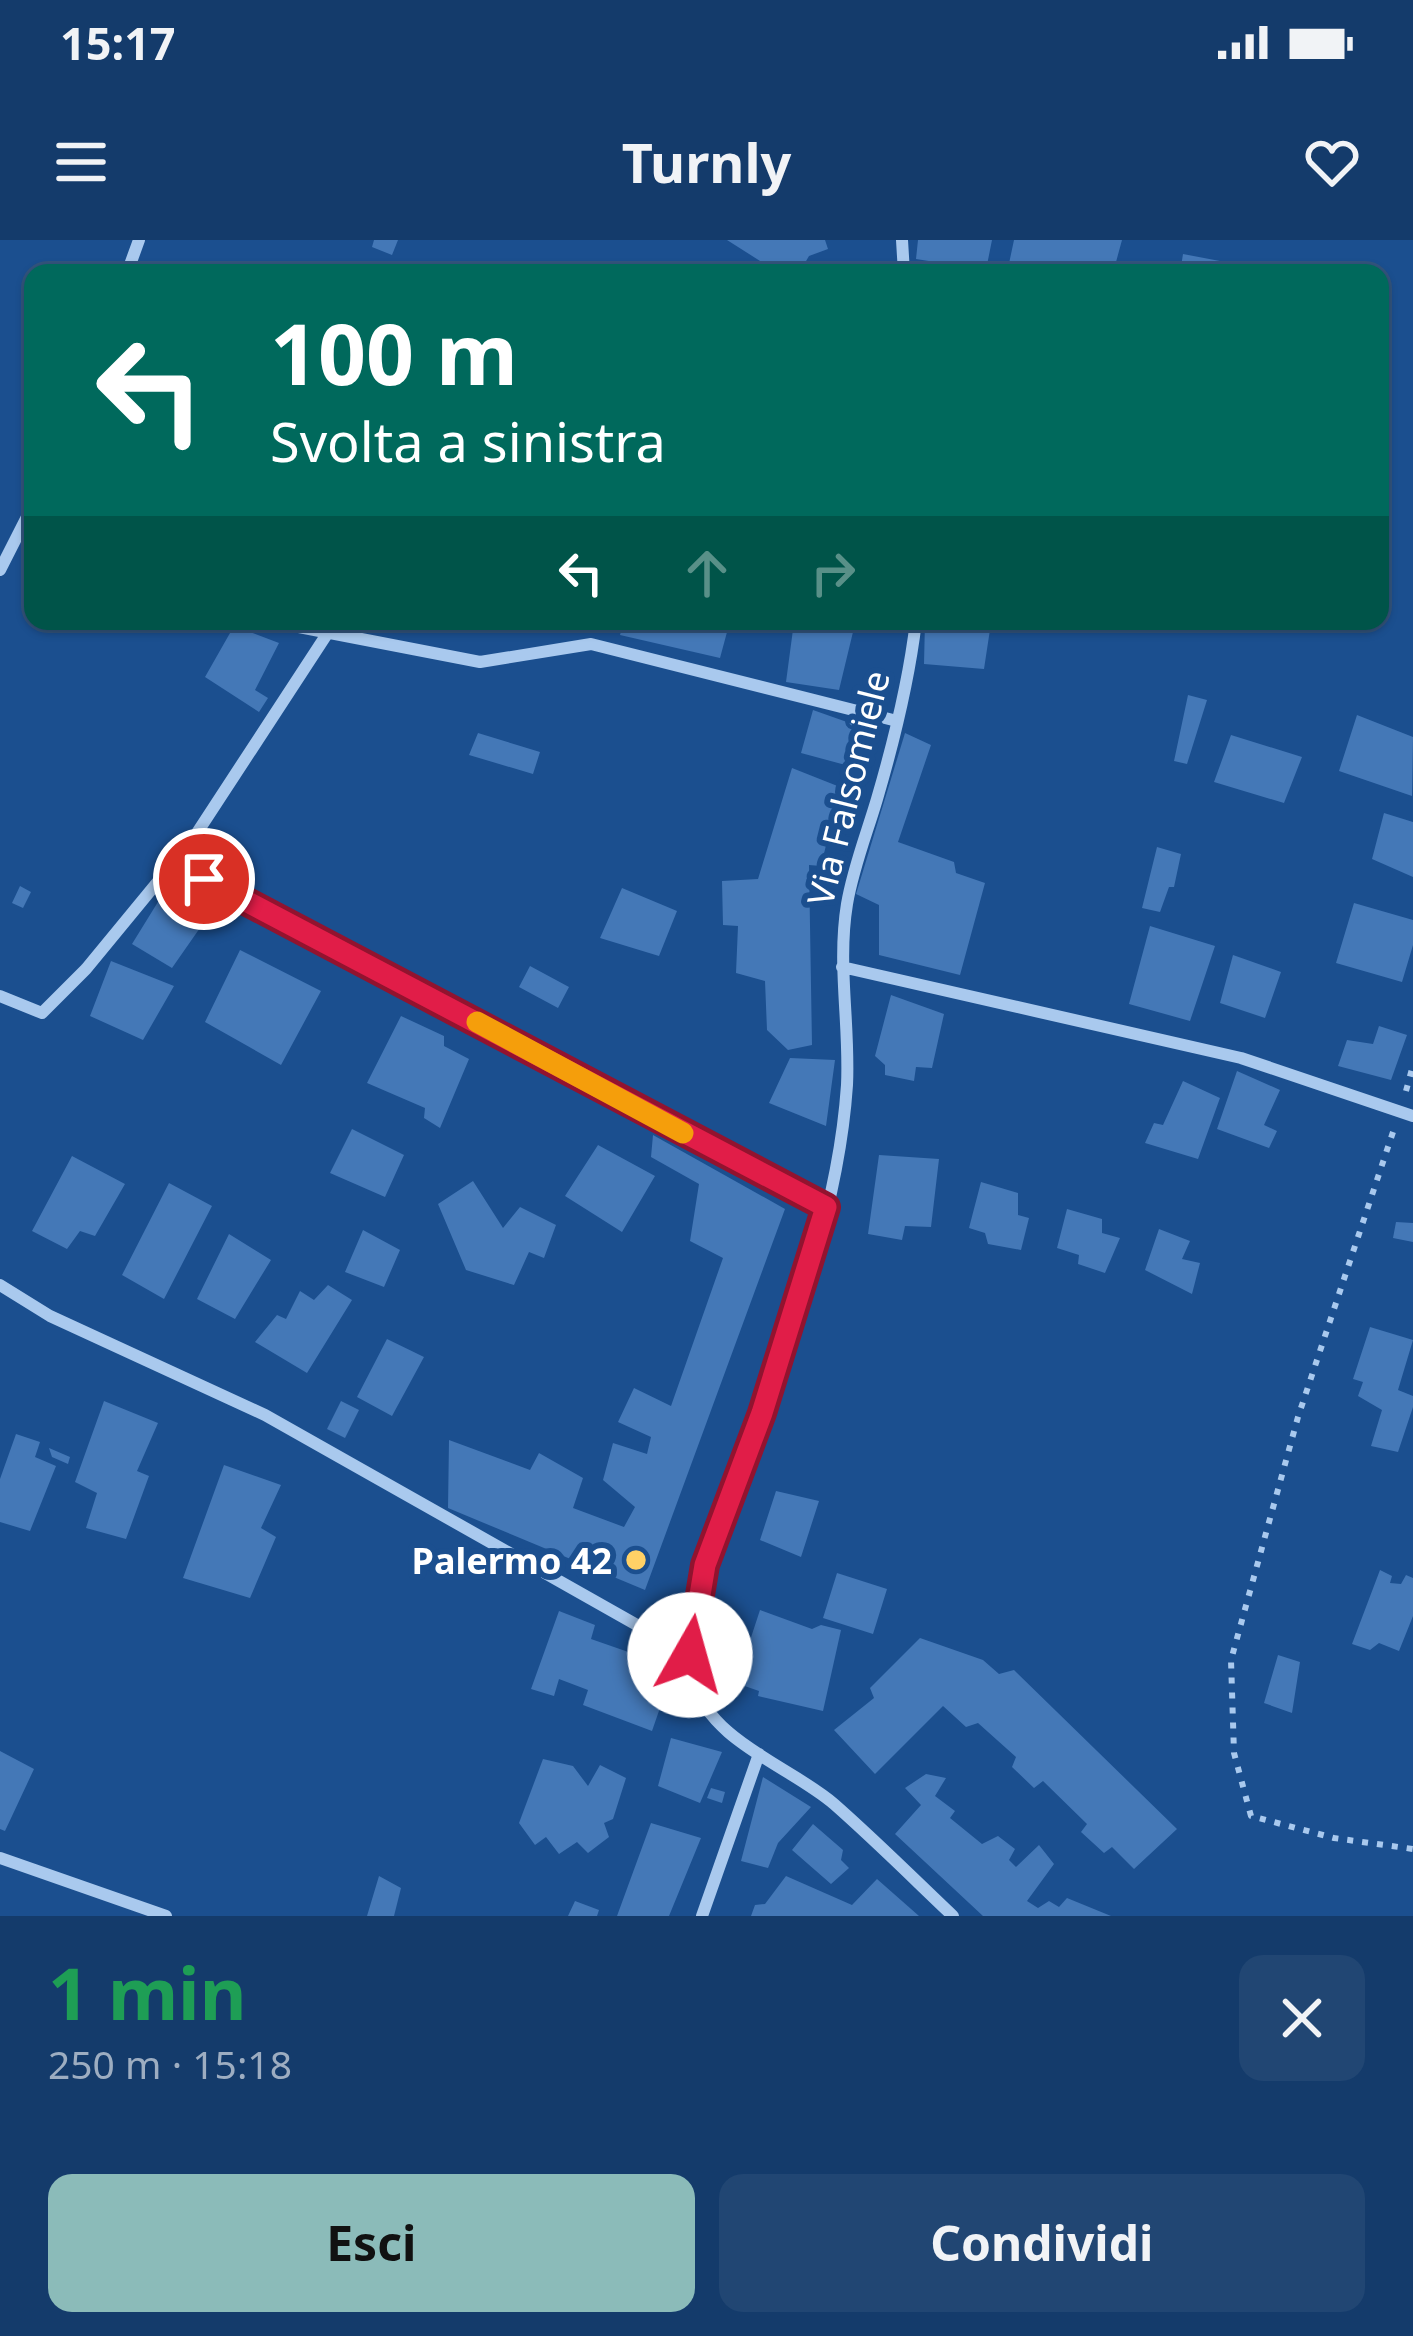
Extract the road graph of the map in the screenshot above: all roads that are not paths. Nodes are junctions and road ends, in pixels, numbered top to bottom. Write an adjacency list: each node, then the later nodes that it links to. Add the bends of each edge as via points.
1 (24, 523): 2 (street)
2 (0, 570)
3 (309, 630): 5 (street)
4 (914, 630): 6 (street, Via Falsomiele)
5 (327, 634): 6 (street, via 480,662 591,644); 7 (street)
6 (897, 721): 8 (street, Via Falsomiele, via 847,902)
7 (193, 839): 9 (street, via 42,1013); 11 (street, via 204,879)
8 (842, 967): 10 (street, via 1241,1058); 11 (street, Via Falsomiele, via 847,1079)
9 (0, 996)
10 (1406, 1114)
11 (826, 1207): 13 (street, Via Falsomiele, via 705,1565)
12 (0, 1285): 13 (street, via 265,1415)
13 (690, 1655): 14 (street, Via Falsomiele, via 705,1706)
14 (759, 1754): 17 (street); 18 (street, Via Falsomiele, via 830,1800)
15 (0, 1858): 16 (street)
16 (166, 1916)
17 (702, 1916)
18 (953, 1916)

